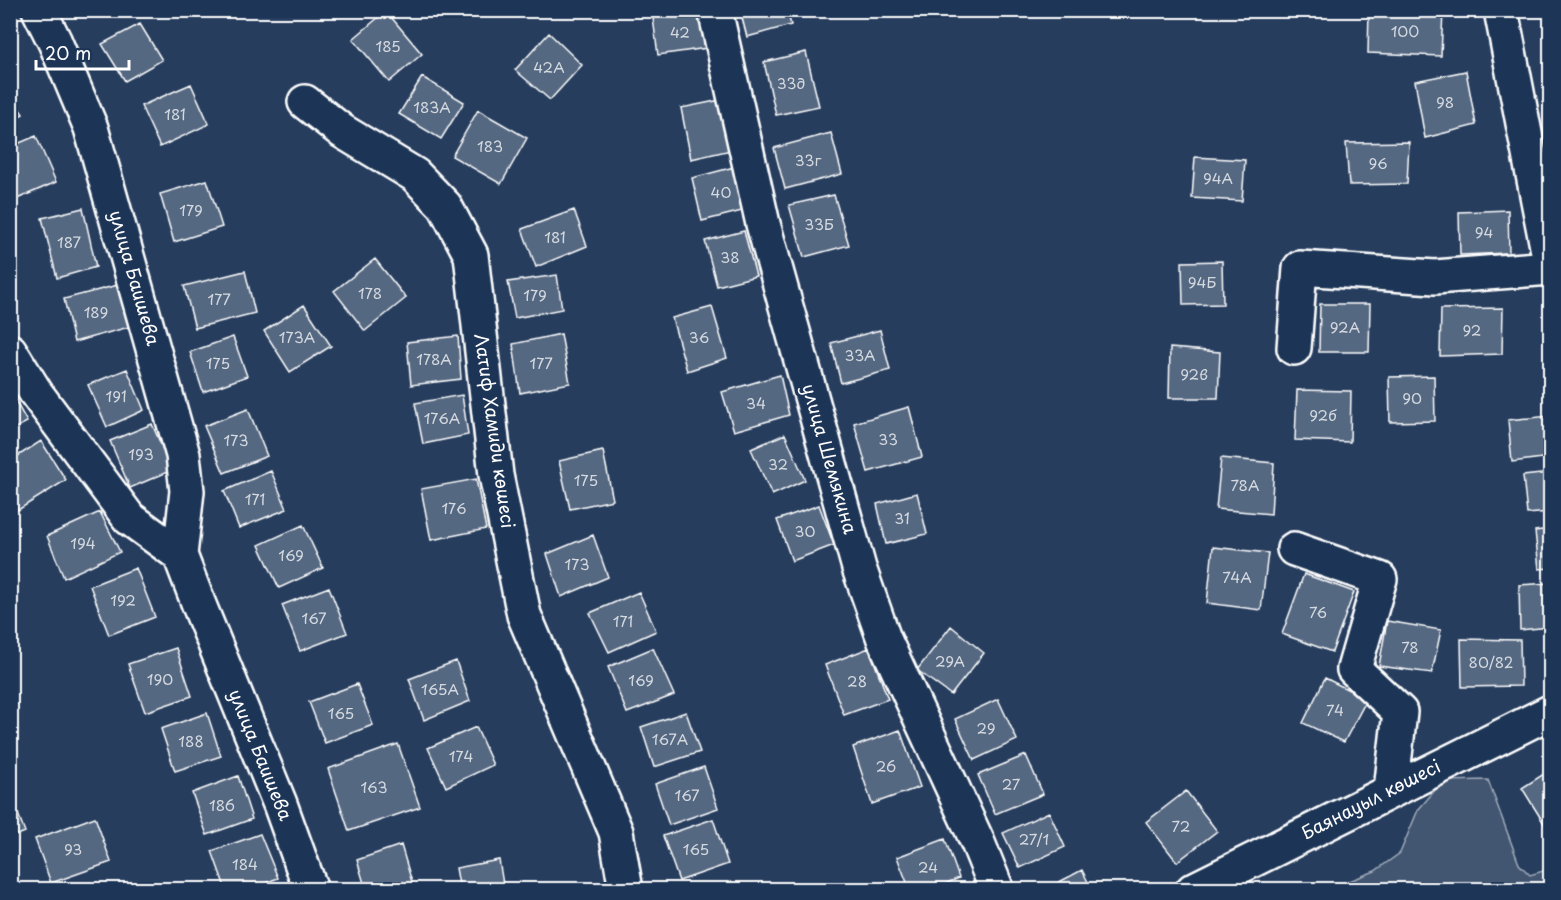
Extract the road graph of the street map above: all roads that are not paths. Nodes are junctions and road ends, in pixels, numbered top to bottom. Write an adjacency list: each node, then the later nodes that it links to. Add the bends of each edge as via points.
1 (18, 10): 5 (street)
2 (39, 10): 12 (street, улица Баишева, via 92,128 183,455 187,491)
3 (715, 10): 17 (street, улица Шемякина, via 763,224 860,568 884,639)
4 (1501, 10): 7 (street)
5 (10, 14)
6 (305, 102): 16 (street, Латиф Хамиди көшесі, via 415,175 446,206 471,255 496,475 524,615 616,832)
7 (1551, 262)
8 (1551, 268): 9 (street, via 1435,277 1300,268)
9 (1294, 348)
10 (10, 351): 12 (street, via 36,393 129,518)
11 (1294, 549): 14 (street, via 1380,579 1354,669 1400,712)
12 (180, 555): 15 (street, улица Баишева)
13 (1551, 712): 14 (street, Баянауыл көшесі)
14 (1390, 790): 18 (street, Баянауыл көшесі)
15 (312, 890)
16 (626, 890)
17 (997, 890)
18 (1193, 890)

